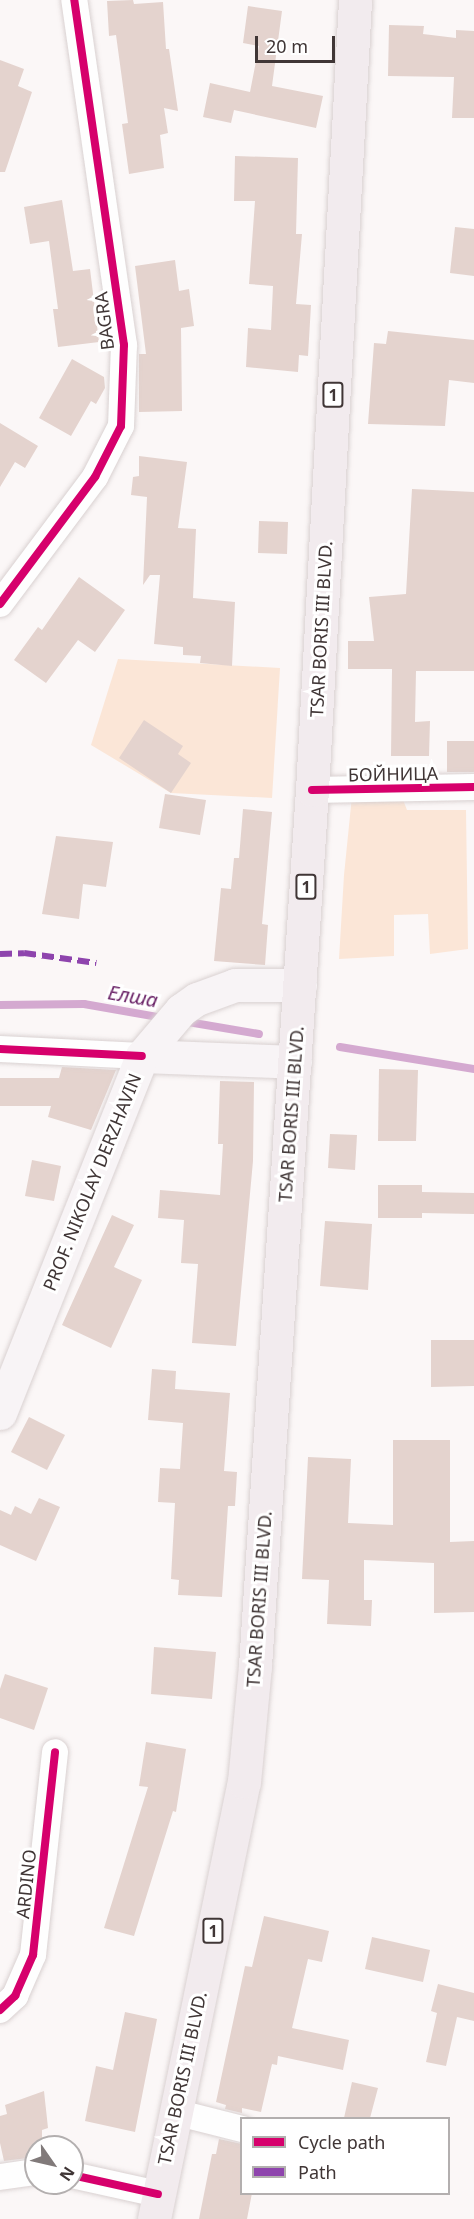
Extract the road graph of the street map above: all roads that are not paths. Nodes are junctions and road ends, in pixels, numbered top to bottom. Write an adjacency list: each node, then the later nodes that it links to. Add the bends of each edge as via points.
1 (74, 0): 3 (street, BAGRA, via 124,345 121,426 95,477)
2 (355, 0): 5 (main road, TSAR BORIS III BLVD. / 1)
3 (0, 604)
4 (474, 787): 5 (street, БОЙНИЦА)
5 (312, 790): 6 (main road, TSAR BORIS III BLVD. / 1)
6 (300, 985): 8 (main road, PROF. NIKOLAY DERZHAVIN, via 235,986 197,999 172,1019); 9 (main road, TSAR BORIS III BLVD. / 1)
7 (0, 1049): 8 (street)
8 (142, 1056): 9 (main road); 10 (main road, PROF. NIKOLAY DERZHAVIN)
9 (295, 1062): 13 (main road, TSAR BORIS III BLVD. / 1, via 244,1782)
10 (0, 1413)
11 (55, 1752): 12 (street, ARDINO, via 33,1955 15,1996)
12 (0, 2010)
13 (175, 2112): 14 (street); 18 (main road, TSAR BORIS III BLVD. / 1)
14 (240, 2128)
15 (24, 2174): 16 (street)
16 (0, 2177)
17 (84, 2179): 18 (street)
18 (156, 2206)

